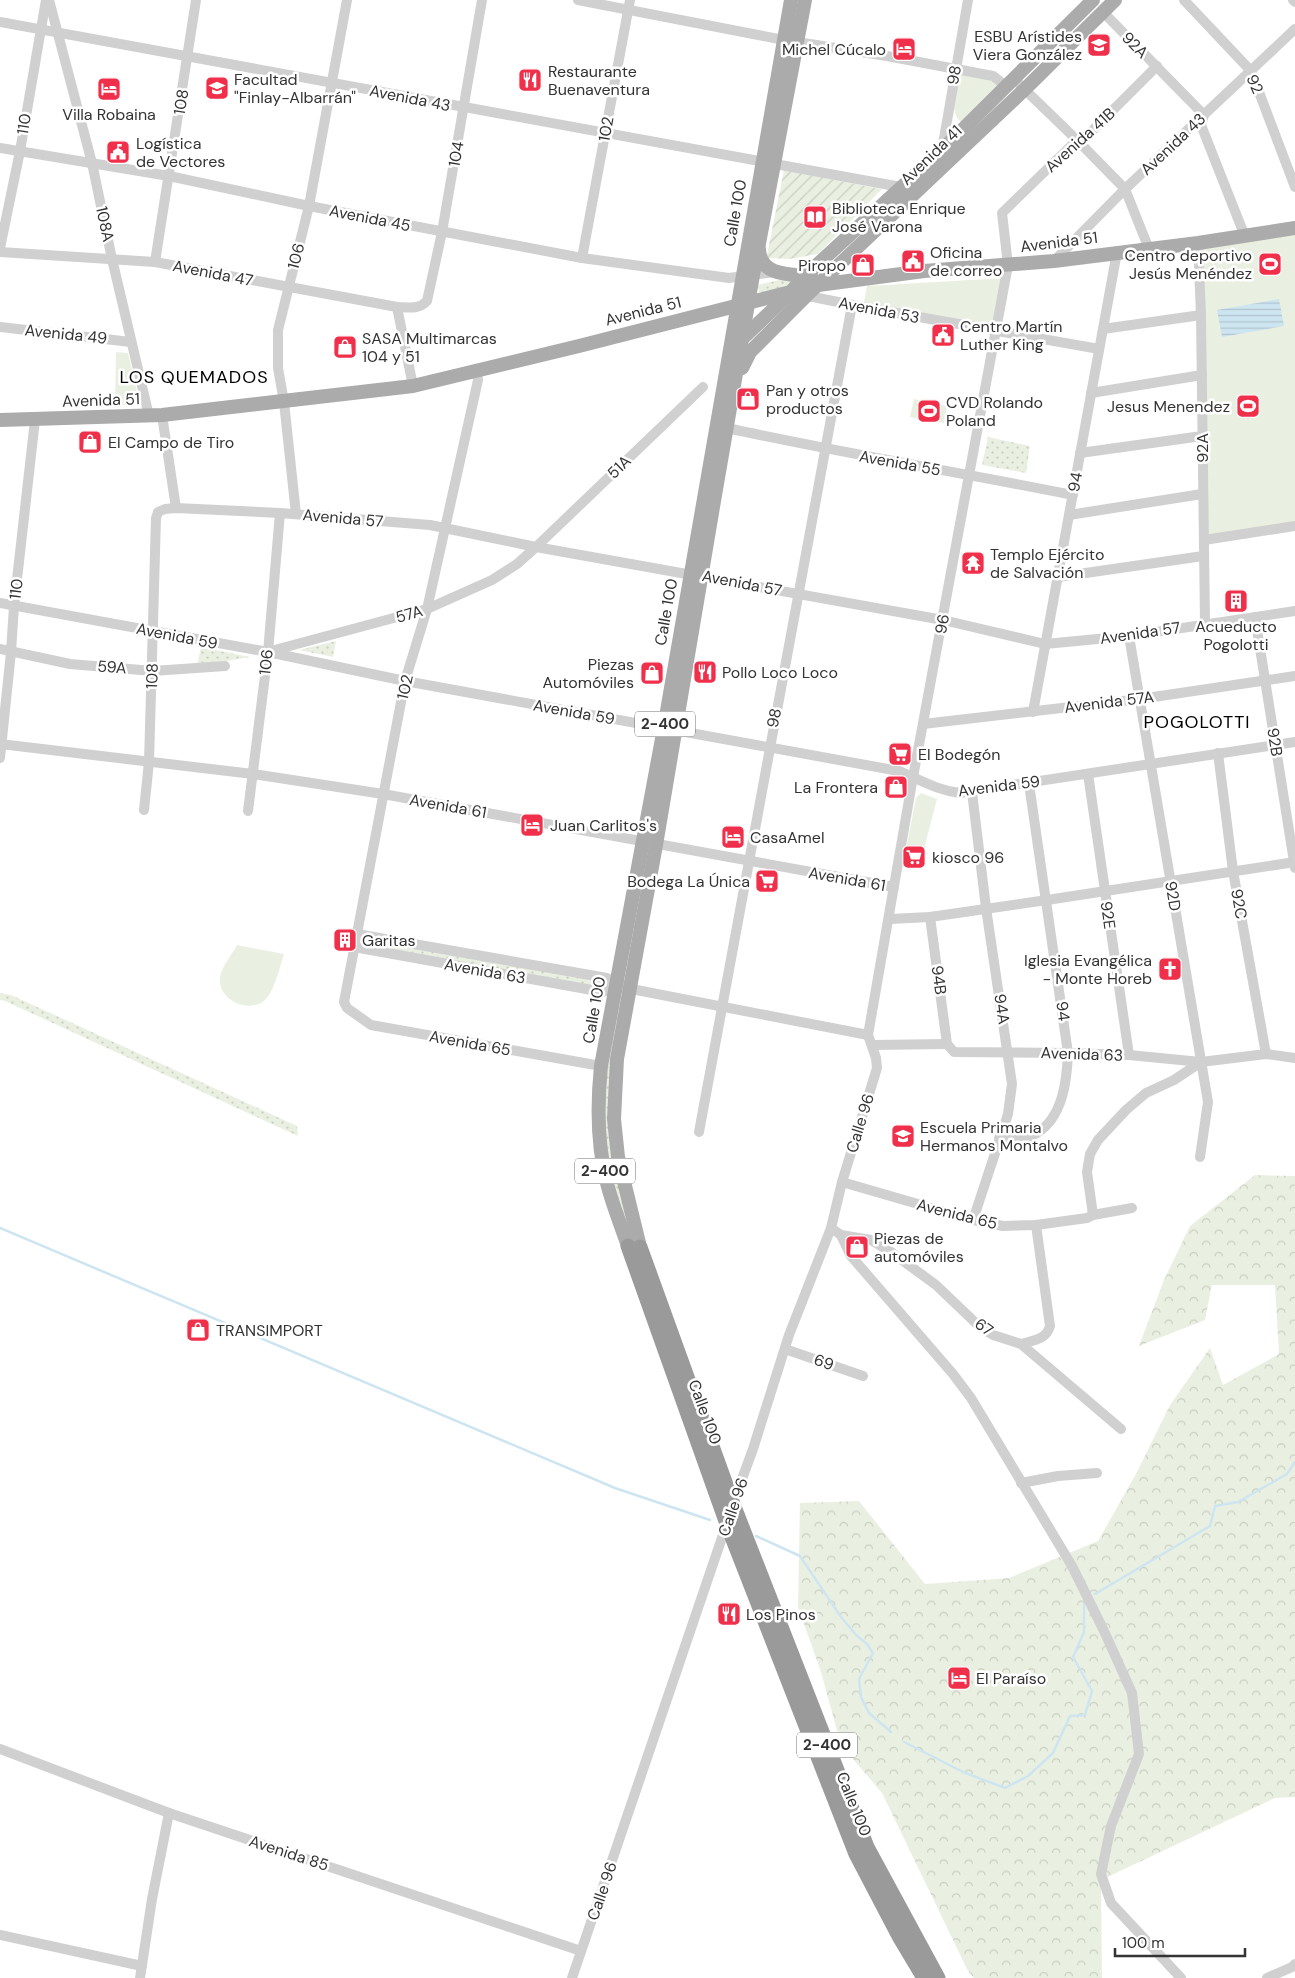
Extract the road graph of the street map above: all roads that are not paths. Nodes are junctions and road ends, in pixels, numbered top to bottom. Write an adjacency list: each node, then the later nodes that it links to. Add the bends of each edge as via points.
1 (47, 0): 15 (street, 110); 17 (street, 108A)
2 (196, 0): 19 (street, 108)
3 (347, 0): 24 (street, 106)
4 (482, 0): 26 (street, 104)
5 (578, 0): 12 (street)
6 (791, 0): 18 (main road, Calle 100)
7 (805, 0): 18 (main road, Calle 100)
8 (968, 0): 21 (street, 98)
9 (1093, 0): 23 (main road, Avenida 41)
10 (1115, 0): 13 (main road, Avenida 41)
11 (1184, 0): 22 (street, 92)
12 (629, 5): 18 (street); 28 (street, 102)
13 (1103, 12): 20 (street, 92A); 25 (main road, Avenida 41)
14 (0, 22): 15 (street, Avenida 43)
15 (40, 29): 17 (street, Avenida 43); 32 (street, 110)
16 (1295, 29): 22 (street, Avenida 43)
17 (58, 33): 19 (street, Avenida 43); 33 (street, 108A)
18 (791, 41): 21 (street); 34 (main road, Calle 100)
19 (187, 57): 24 (street, Avenida 43); 35 (street, 108)
20 (1157, 66): 27 (street, 92A); 29 (street, Avenida 41B)
21 (955, 70): 23 (street); 31 (street, 98)
22 (1251, 71): 27 (street, Avenida 43); 37 (street, 92)
23 (1010, 82): 25 (street); 31 (main road, Avenida 41)
24 (332, 84): 26 (street, Avenida 43); 39 (street, 106)
25 (1025, 89): 29 (street); 48 (main road, Avenida 41)
26 (464, 108): 28 (street, Avenida 43); 42 (street, 104)
27 (1204, 114): 38 (street, Avenida 43); 43 (street, via 1201,125)
28 (606, 134): 34 (street, Avenida 43); 54 (street, 102)
29 (1080, 142): 38 (street); 40 (street, Avenida 41B, via 1072,145)
30 (0, 148): 32 (street, Avenida 45)
31 (942, 150): 36 (main road, Avenida 41)
32 (20, 151): 33 (street, Avenida 45); 47 (street, 110)
33 (92, 163): 35 (street, Avenida 45); 55 (street, 108A)
34 (768, 164): 36 (street, Avenida 43); 46 (main road, Calle 100); 60 (main road, Calle 100)
35 (169, 176): 39 (street, Avenida 45); 57 (street, 108)
36 (900, 187): 52 (main road, Avenida 41)
37 (1295, 187)
38 (1125, 189): 45 (street, Avenida 43); 49 (street)
39 (309, 206): 42 (street, Avenida 45); 64 (street, 106)
40 (1002, 213): 58 (street, 96)
41 (1295, 228): 43 (main road, Avenida 51)
42 (442, 232): 54 (street, Avenida 45); 68 (street, 104, via 427,301)
43 (1244, 234): 44 (main road, Avenida 51)
44 (1198, 243): 49 (main road, Avenida 51); 72 (street, 92A)
45 (1071, 244): 53 (street, via 1073,252); 56 (street, Avenida 43)
46 (759, 247): 59 (main road, via 761,259 768,268); 60 (main road, Calle 100)
47 (0, 248)
48 (858, 248): 62 (main road, via 852,264 855,274); 63 (main road, Avenida 41)
49 (1149, 249): 51 (main road, Avenida 51)
50 (0, 252): 55 (street, Avenida 47)
51 (1117, 252): 53 (main road, Avenida 51); 74 (street, 94)
52 (829, 254): 59 (main road, via 808,264); 61 (main road, Avenida 41)
53 (1081, 257): 56 (main road, Avenida 51)
54 (582, 258): 60 (street, Avenida 45, via 729,278)
55 (112, 260): 57 (street, Avenida 47); 77 (street, 108A)
56 (1054, 261): 58 (main road, Avenida 51)
57 (155, 262): 64 (street, Avenida 47)
58 (1008, 265): 62 (main road, Avenida 51); 75 (street, 96)
59 (777, 272): 60 (street, Avenida 45); 61 (main road)
60 (748, 276): 67 (main road, Calle 100)
61 (805, 276): 63 (main road); 65 (main road, Avenida 41)
62 (862, 278): 63 (main road, Avenida 51)
63 (822, 282): 65 (main road, Avenida 51); 66 (main road, Avenida 41)
64 (288, 288): 70 (street, Avenida 47); 86 (street, 106, via 277,348)
65 (790, 293): 66 (street, Avenida 53); 67 (main road, Avenida 51); 76 (main road, Avenida 41)
66 (807, 295): 69 (street, Avenida 53); 82 (main road, Avenida 41, via 750,352)
67 (743, 304): 71 (main road, Avenida 51); 76 (main road, Calle 100 / 2-400); 79 (main road, Calle 100 / 2-400)
68 (423, 305): 70 (street, Avenida 47, via 418,308)
69 (852, 305): 75 (street, Avenida 53); 92 (street, 98)
70 (397, 307): 83 (street)
71 (708, 313): 79 (main road, via 723,318 728,324); 80 (main road, Avenida 51)
72 (1201, 315): 74 (street); 81 (street, 92A)
73 (0, 327): 77 (street, Avenida 49)
74 (1103, 329): 78 (street, 94)
75 (995, 331): 78 (street, Avenida 53); 94 (street, 96)
76 (743, 338): 79 (main road, Avenida 41); 82 (main road, Calle 100 / 2-400)
77 (131, 342): 87 (street, 108A)
78 (1099, 349): 85 (street, 94)
79 (730, 353): 107 (main road, Calle 100 / 2-400)
80 (477, 371): 83 (main road, Avenida 51); 103 (street, 102)
81 (1202, 375): 85 (street); 91 (street, 92A)
82 (735, 382): 90 (main road, Calle 100 / 2-400)
83 (413, 386): 86 (main road, Avenida 51)
84 (702, 388): 105 (street, 51A)
85 (1091, 393): 93 (street, 94)
86 (284, 402): 87 (main road, Avenida 51); 100 (street, 106)
87 (156, 416): 89 (main road, Avenida 51); 97 (street, 108A)
88 (0, 420): 89 (main road, Avenida 51)
89 (35, 420): 111 (street, 110)
90 (727, 428): 92 (street, Avenida 55); 107 (main road, Calle 100 / 2-400)
91 (1202, 436): 93 (street); 95 (street, 92A)
92 (825, 449): 94 (street, Avenida 55); 109 (street, 98)
93 (1080, 452): 96 (street, 94)
94 (969, 475): 96 (street, Avenida 55); 115 (street, 96)
95 (1202, 494): 101 (street); 104 (street, 92A)
96 (1072, 495): 101 (street, 94)
97 (176, 508): 98 (street, Avenida 57); 99 (street, Avenida 57)
98 (158, 512): 117 (street, 108)
99 (280, 513): 100 (street, Avenida 57); 122 (street, 106)
100 (296, 514): 103 (street, Avenida 57)
101 (1069, 515): 108 (street, 94)
102 (1295, 526): 104 (street)
103 (446, 528): 105 (street, Avenida 57); 112 (street, 102)
104 (1204, 540): 106 (street, 92A)
105 (536, 547): 107 (street, Avenida 57); 112 (street, 57A, via 492,580)
106 (1203, 556): 108 (street); 116 (street, 92A)
107 (696, 575): 109 (street, Avenida 57); 131 (main road, Calle 100 / 2-400)
108 (1058, 577): 119 (street, 94)
109 (798, 594): 115 (street, Avenida 57); 135 (street, 98)
110 (0, 603): 111 (street, Avenida 59)
111 (14, 606): 117 (street, Avenida 59); 121 (street, 110)
112 (427, 609): 122 (street, 57A); 127 (street, 102)
113 (1295, 611): 114 (street, Avenida 57)
114 (1256, 617): 116 (street, Avenida 57); 126 (street, 92B)
115 (943, 620): 119 (street, Avenida 57); 130 (street, 96)
116 (1205, 623): 118 (street, Avenida 57)
117 (153, 631): 122 (street, Avenida 59); 124 (street, 108)
118 (1130, 636): 119 (street, Avenida 57); 128 (street, 92D)
119 (1045, 644): 129 (street, 94)
120 (0, 649): 121 (street, 59A)
121 (11, 652): 124 (street, 59A, via 70,664); 133 (street, 110)
122 (268, 652): 127 (street, Avenida 59); 140 (street, 106)
123 (225, 666): 124 (street, 59A)
124 (152, 671): 138 (street, 108)
125 (1295, 676): 126 (street, Avenida 57A)
126 (1266, 680): 128 (street, Avenida 57A); 134 (street, 92B)
127 (405, 681): 131 (street, Avenida 59); 145 (street, 102)
128 (1140, 699): 129 (street, Avenida 57A); 139 (street, 92D)
129 (1033, 712): 130 (street, Avenida 57A)
130 (923, 724): 142 (street, 96)
131 (670, 729): 135 (street, Avenida 59); 148 (main road, Calle 100 / 2-400); 149 (main road, Calle 100 / 2-400)
132 (1295, 742): 134 (street, Avenida 59)
133 (1, 745): 137 (street, 110); 138 (street, Avenida 61)
134 (1275, 745): 136 (street, Avenida 59); 151 (street, 92B)
135 (769, 747): 142 (street, Avenida 59, via 899,771); 150 (street, 98)
136 (1218, 754): 139 (street, Avenida 59); 152 (street, 92C)
137 (0, 758)
138 (149, 762): 140 (street, Avenida 61); 146 (street, 108)
139 (1151, 764): 141 (street, Avenida 59); 153 (street, 92D)
140 (253, 774): 145 (street, Avenida 61); 147 (street, 106)
141 (1088, 774): 143 (street, Avenida 59); 155 (street, 92E)
142 (913, 777): 144 (street, Avenida 59, via 946,792); 154 (street, 96)
143 (1029, 784): 144 (street, Avenida 59); 156 (street, 94)
144 (972, 792): 157 (street, 94A)
145 (383, 794): 148 (street, Avenida 61); 160 (street, 102)
146 (144, 810)
147 (248, 811)
148 (642, 842): 149 (street, Avenida 61); 162 (main road, Calle 100 / 2-400)
149 (656, 845): 150 (street, Avenida 61); 163 (main road, Calle 100 / 2-400)
150 (749, 862): 154 (street, Avenida 61); 165 (street, 98)
151 (1295, 864): 152 (street)
152 (1233, 872): 153 (street); 170 (street, 92C)
153 (1170, 880): 155 (street); 173 (street, 92D)
154 (894, 887): 159 (street, 96)
155 (1105, 891): 156 (street); 171 (street, 92E)
156 (1047, 900): 157 (street); 169 (street, 94)
157 (986, 908): 158 (street); 168 (street, 94A)
158 (930, 917): 159 (street); 167 (street, 94B)
159 (890, 919): 166 (street, 96)
160 (357, 934): 161 (street, 102); 162 (street, Avenida 63, via 607,978)
161 (354, 947): 162 (street, Avenida 63, via 603,992); 164 (street, 102)
162 (616, 986): 163 (street, Avenida 63); 174 (main road, Calle 100 / 2-400)
163 (631, 988): 165 (street, Avenida 63); 185 (main road, Calle 100 / 2-400, via 617,1059 614,1119)
164 (345, 1005): 174 (street, Avenida 65, via 371,1025)
165 (721, 1006): 166 (street, Avenida 63); 175 (street, 98)
166 (870, 1040): 167 (street, Avenida 63); 178 (street, Calle 96, via 877,1068)
167 (947, 1044): 168 (street, Avenida 63, via 954,1052)
168 (1009, 1052): 169 (street, Avenida 63); 176 (street, 94A, via 1011,1098)
169 (1068, 1053): 171 (street, Avenida 63); 176 (street, 94, via 1065,1089 1047,1125 1036,1134 1025,1137)
170 (1266, 1054): 172 (street, Avenida 63); 173 (street, Avenida 63)
171 (1129, 1055): 173 (street, Avenida 63)
172 (1295, 1058)
173 (1201, 1062): 177 (street, 92D, via 1208,1102); 180 (street, via 1146,1093 1098,1140 1090,1154 1087,1172)
174 (601, 1066): 185 (main road, Calle 100 / 2-400, via 598,1094 600,1145 607,1183)
175 (699, 1132)
176 (999, 1138): 181 (street, 94A)
177 (1200, 1157)
178 (842, 1182): 181 (street, Avenida 65); 183 (street, Calle 96)
179 (1132, 1208): 180 (street, Avenida 65)
180 (1093, 1215): 182 (street, Avenida 65)
181 (973, 1220): 182 (street, Avenida 65, via 1003,1226)
182 (1036, 1225): 186 (street, via 1050,1326 1043,1338)
183 (831, 1228): 184 (street); 187 (street, Calle 96)
184 (842, 1235): 186 (street, 67, via 871,1240 891,1252 936,1285 981,1328 993,1336); 191 (street, via 851,1256 971,1398)
185 (634, 1246): 192 (highway, Calle 100 / 2-400); 193 (highway, Calle 100 / 2-400)
186 (1021, 1344): 189 (street, 67)
187 (785, 1348): 188 (street, 69); 192 (street, Calle 96)
188 (863, 1376)
189 (1121, 1429)
190 (1097, 1473): 191 (street)
191 (1021, 1483): 204 (street, via 1072,1566 1132,1692 1139,1754 1112,1826 1101,1874 1111,1903)
192 (733, 1504): 193 (street, Calle 96); 203 (highway, Calle 100 / 2-400, via 867,1848)
193 (727, 1524): 197 (street, Calle 96); 202 (highway, Calle 100 / 2-400, via 856,1854)
194 (0, 1749): 195 (street, Avenida 85)
195 (169, 1813): 197 (street, Avenida 85); 199 (street)
196 (0, 1935): 199 (street)
197 (581, 1951): 201 (street, Calle 96)
198 (1295, 1964): 205 (street)
199 (142, 1966): 200 (street)
200 (140, 1978)
201 (572, 1978)
202 (924, 1978)
203 (938, 1978)
204 (1181, 1978)
205 (1267, 1978)

